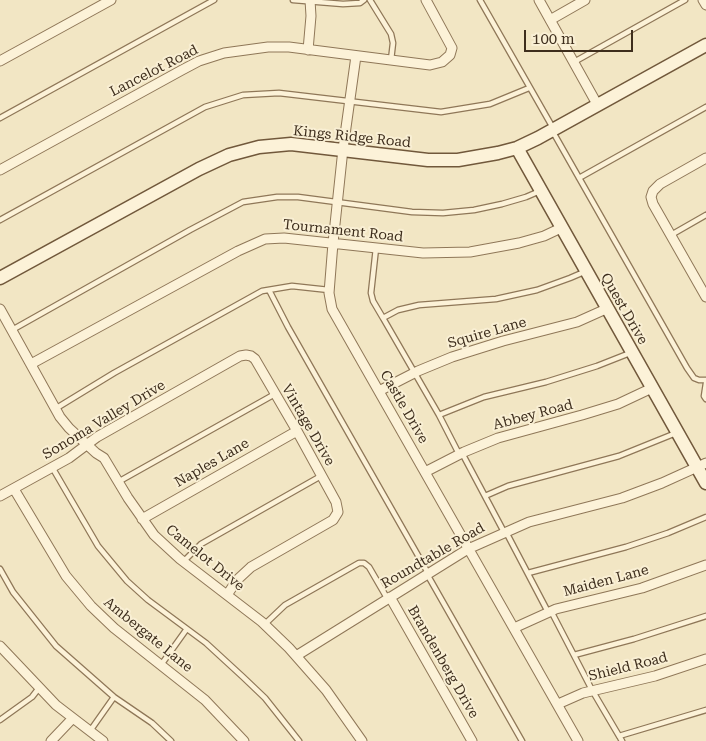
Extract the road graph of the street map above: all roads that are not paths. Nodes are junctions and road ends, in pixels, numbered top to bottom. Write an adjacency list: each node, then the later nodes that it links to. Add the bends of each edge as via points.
1 (111, 0): 19 (street)
2 (214, 0): 25 (lane)
3 (293, 0): 12 (lane)
4 (364, 0): 12 (lane, via 343,4)
5 (370, 0): 18 (lane, via 391,34)
6 (426, 0): 18 (street, Lancelot Road, via 451,44 450,56 430,65)
7 (480, 0): 21 (lane)
8 (539, 0): 14 (street)
9 (585, 0): 14 (street)
10 (685, 0): 20 (lane)
11 (703, 0): 13 (street)
12 (310, 1): 16 (street, via 312,16)
13 (706, 5)
14 (550, 20): 20 (street)
15 (706, 45): 23 (street, Kings Ridge Road)
16 (308, 50): 17 (street, Lancelot Road); 30 (street, Lancelot Road, via 245,49 199,61)
17 (356, 56): 18 (street, Lancelot Road); 22 (street, Castle Drive)
18 (391, 60)
19 (0, 61)
20 (574, 62): 23 (street)
21 (529, 88): 22 (lane, via 490,104 441,112); 26 (lane)
22 (350, 102): 28 (street, Castle Drive); 35 (lane, via 279,94 243,94 223,100)
23 (597, 104): 26 (street, Kings Ridge Road)
24 (706, 107): 31 (lane)
25 (0, 118)
26 (553, 130): 27 (street, Kings Ridge Road); 31 (lane)
27 (517, 148): 28 (street, Kings Ridge Road, via 470,158 441,160); 32 (street, Quest Drive)
28 (343, 149): 33 (street, Castle Drive); 41 (street, Kings Ridge Road, via 291,144 229,155)
29 (706, 158): 37 (street, via 660,184 652,193 653,204)
30 (0, 170)
31 (579, 178): 53 (lane, via 691,375)
32 (540, 191): 33 (lane, via 502,204 443,213); 36 (street, Quest Drive)
33 (337, 202): 38 (street, Castle Drive); 48 (lane, via 277,196 243,202)
34 (706, 215): 37 (lane)
35 (0, 220)
36 (561, 228): 39 (street, Tournament Road, via 544,236 483,250 424,253); 40 (street, Quest Drive)
37 (671, 235): 44 (street)
38 (333, 243): 39 (street, Tournament Road); 43 (street, Castle Drive); 51 (street, Tournament Road, via 275,238 252,244)
39 (376, 248): 47 (lane, via 371,293)
40 (585, 271): 46 (street, Quest Drive); 47 (lane, via 537,290 496,298 419,305)
41 (0, 278)
42 (269, 290): 43 (lane, via 292,286); 58 (lane, via 114,373); 80 (lane)
43 (329, 290): 55 (street, Castle Drive, via 336,318)
44 (706, 296)
45 (0, 309): 48 (street, Camelot Drive)
46 (606, 309): 49 (street, Quest Drive); 52 (street, Squire Lane, via 577,322 473,349)
47 (383, 318): 52 (lane)
48 (12, 330): 51 (street, Camelot Drive)
49 (631, 352): 54 (street, Quest Drive); 59 (lane, via 571,374 484,397)
50 (248, 356): 56 (street, Vintage Drive, via 255,359); 62 (street, Sonoma Valley Drive, via 240,356)
51 (31, 364): 58 (street, Camelot Drive)
52 (416, 372): 55 (street, Squire Lane); 59 (lane)
53 (706, 382): 57 (lane)
54 (652, 388): 61 (street, Quest Drive); 63 (street, Abbey Road, via 618,404 506,435)
55 (379, 391): 66 (street, Castle Drive)
56 (275, 394): 60 (street, Vintage Drive); 68 (lane)
57 (706, 399)
58 (55, 409): 62 (street, Camelot Drive, via 64,423)
59 (440, 415): 63 (lane)
60 (297, 431): 67 (street, Vintage Drive); 74 (street, Naples Lane)
61 (677, 432): 64 (street, Quest Drive); 72 (lane, via 619,456 508,486)
62 (87, 444): 65 (street, Sonoma Valley Drive); 68 (street, Camelot Drive, via 104,458)
63 (461, 454): 66 (street, Abbey Road); 72 (lane)
64 (702, 465): 69 (street, Quest Drive); 75 (street, Roundtable Road, via 622,498 546,517)
65 (52, 467): 70 (street, Sonoma Valley Drive); 88 (lane, via 87,530 108,559 127,581)
66 (425, 472): 76 (street, Castle Drive)
67 (322, 476): 77 (lane, via 201,544); 82 (street, Vintage Drive, via 336,502 338,512 333,520 251,568)
68 (118, 482): 74 (street, Camelot Drive)
69 (706, 483)
70 (14, 489): 71 (street, Sonoma Valley Drive); 93 (street, Ambergate Lane, via 56,561 84,598 114,628)
71 (0, 496)
72 (485, 496): 75 (lane)
73 (706, 517): 81 (lane, via 626,547)
74 (142, 519): 77 (street, Camelot Drive, via 160,542)
75 (505, 532): 76 (street, Roundtable Road); 81 (lane)
76 (468, 549): 80 (street, Roundtable Road); 87 (street, Castle Drive)
77 (183, 562): 82 (street, Camelot Drive)
78 (706, 565): 84 (street, Maiden Lane, via 642,588)
79 (0, 569): 96 (lane, via 56,646)
80 (428, 573): 83 (street, Roundtable Road); 110 (lane)
81 (528, 573): 84 (lane)
82 (227, 594): 86 (street, Camelot Drive)
83 (389, 598): 86 (lane, via 369,567 359,563 285,605); 91 (street, Roundtable Road); 109 (street, Brandenberg Drive)
84 (550, 612): 87 (street, Maiden Lane); 90 (lane)
85 (706, 616): 90 (lane)
86 (265, 624): 91 (street, Camelot Drive)
87 (514, 628): 97 (street, Castle Drive)
88 (186, 630): 93 (lane); 107 (lane, via 253,686)
89 (0, 646): 94 (street)
90 (574, 655): 95 (lane)
91 (296, 656): 108 (street, Camelot Drive, via 326,690)
92 (706, 659): 95 (street, Shield Road, via 655,676)
93 (161, 665): 106 (street, Ambergate Lane, via 205,700)
94 (39, 688): 99 (street); 100 (lane, via 32,697)
95 (592, 690): 97 (street, Shield Road); 102 (lane)
96 (114, 697): 101 (lane); 105 (lane, via 152,723)
97 (558, 704): 111 (street, Castle Drive)
98 (706, 710): 102 (lane)
99 (72, 719): 101 (street); 103 (street)
100 (0, 720)
101 (90, 731): 104 (street)
102 (619, 736): 112 (lane)
103 (51, 741)
104 (103, 741)
105 (171, 741)
106 (244, 741)
107 (299, 741)
108 (362, 741)
109 (472, 741)
110 (522, 741)
111 (578, 741)
112 (622, 741)

